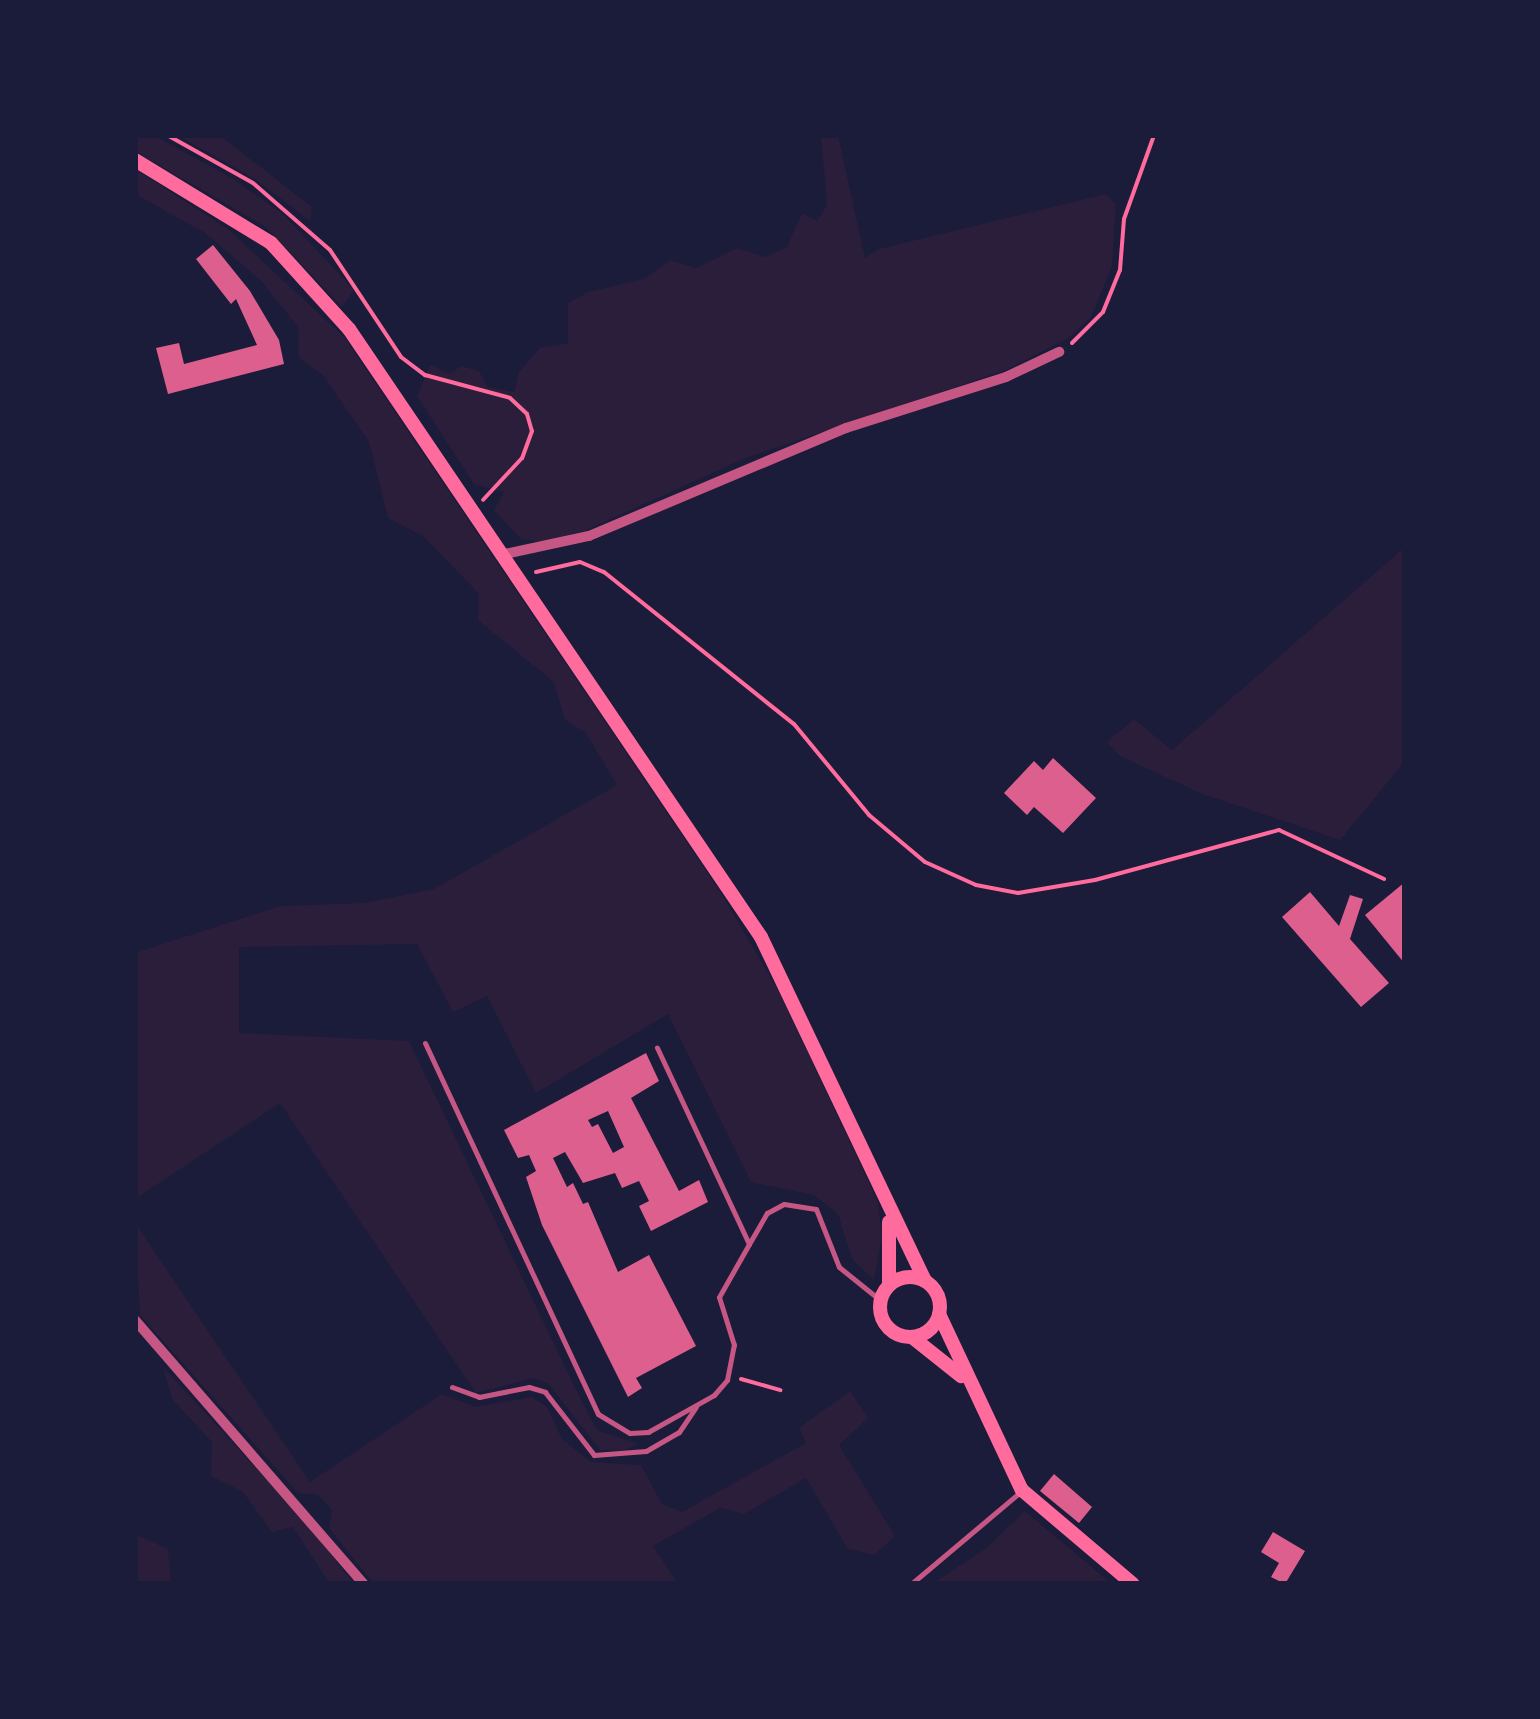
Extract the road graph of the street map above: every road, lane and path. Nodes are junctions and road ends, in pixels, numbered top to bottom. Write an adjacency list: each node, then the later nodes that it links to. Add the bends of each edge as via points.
1 (167, 135): 5 (path, via 253,183 330,250 402,357 426,375 510,398 527,414 532,431 522,458)
2 (1154, 135): 4 (path, via 1124,219 1120,270 1103,312 1089,332)
3 (135, 160): 5 (main road, via 270,243 316,290)
4 (1059, 352): 6 (street, via 846,428 588,536)
5 (472, 509): 6 (main road)
6 (500, 554): 7 (main road)
7 (517, 581): 8 (path, via 580,562 604,572 794,724 869,815 924,862 976,885 1018,893 1095,880 1279,830); 11 (main road, via 761,937)
8 (1384, 879)
9 (425, 1043): 23 (lane, via 598,1414 630,1433 648,1432)
10 (657, 1048): 12 (lane)
11 (887, 1202): 13 (main road); 14 (main road)
12 (750, 1244): 15 (lane, via 767,1213 784,1204 816,1209 839,1268); 19 (lane, via 719,1297 734,1344)
13 (924, 1281): 14 (main road, via 906,1277); 16 (main road, via 937,1295)
14 (889, 1285): 15 (main road)
15 (880, 1300): 18 (main road, via 887,1327)
16 (939, 1314): 18 (main road, via 930,1330); 21 (main road)
17 (135, 1320): 25 (street)
18 (912, 1337): 21 (main road, via 936,1350)
19 (729, 1376): 22 (path); 23 (lane)
20 (452, 1387): 23 (lane, via 479,1397 529,1387 545,1392 594,1455 646,1450 680,1432)
21 (971, 1388): 24 (main road)
22 (780, 1390)
23 (698, 1404)
24 (1022, 1490): 26 (lane); 27 (main road)
25 (364, 1584)
26 (911, 1584)
27 (1133, 1584)

